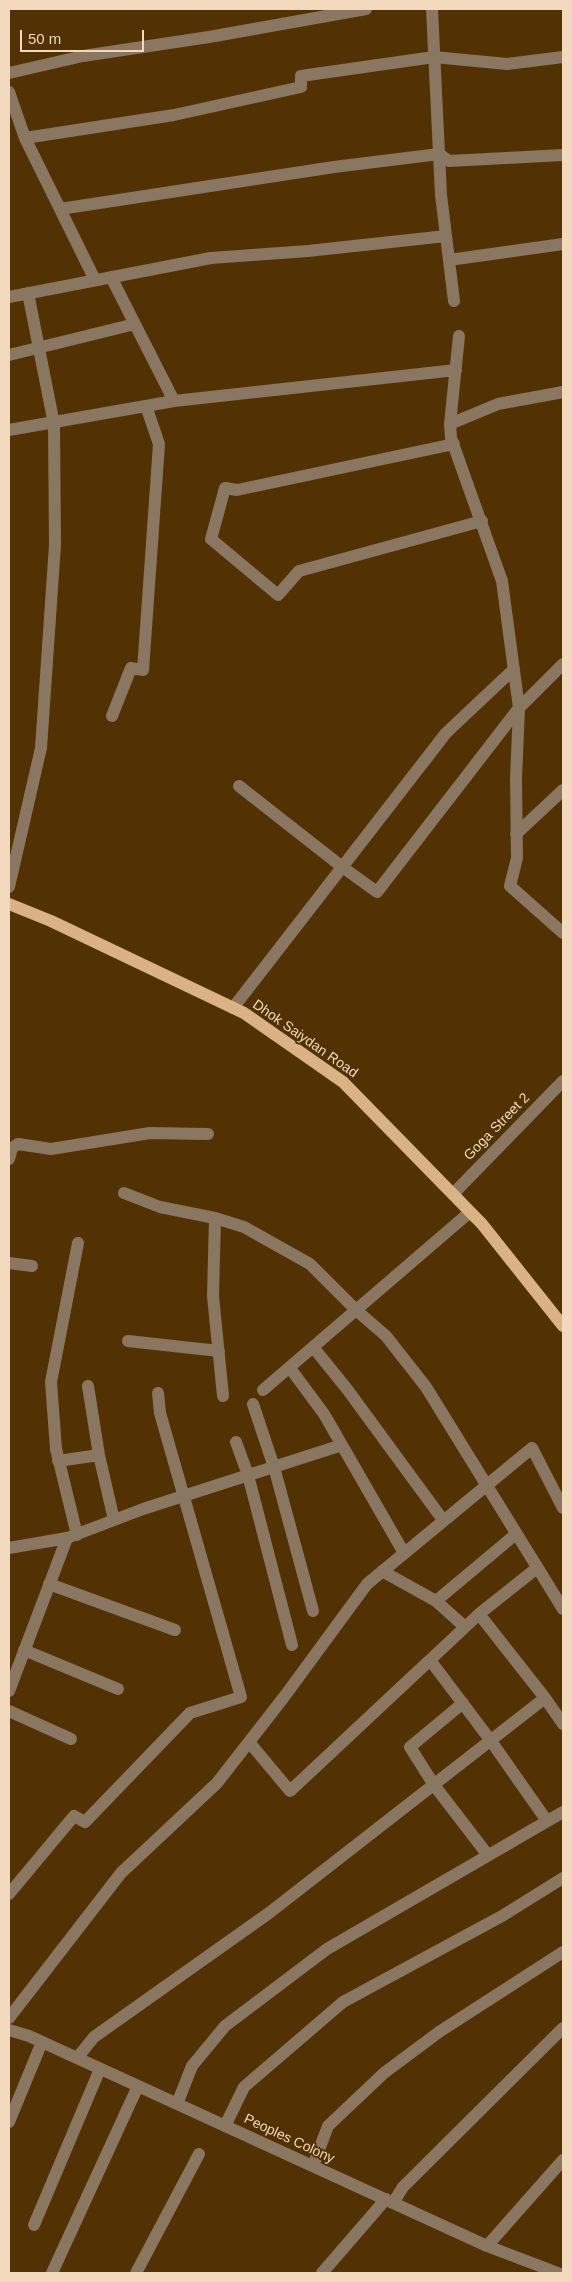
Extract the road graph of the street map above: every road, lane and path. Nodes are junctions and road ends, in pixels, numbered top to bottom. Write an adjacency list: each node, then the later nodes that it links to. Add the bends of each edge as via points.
1 (366, 9): 5 (street, via 83,56)
2 (432, 9): 3 (street)
3 (434, 57): 4 (street, via 507,64); 7 (street, via 301,76 301,87 174,115); 8 (street)
4 (563, 57)
5 (9, 73)
6 (9, 92): 7 (street)
7 (25, 138): 10 (street)
8 (439, 154): 9 (street, via 449,161); 10 (street); 11 (street)
9 (563, 155)
10 (60, 209): 15 (street)
11 (446, 236): 13 (street); 14 (street, via 212,258)
12 (563, 244): 13 (street)
13 (449, 260): 18 (street)
14 (111, 277): 15 (street); 19 (street)
15 (95, 280): 16 (street)
16 (28, 293): 17 (street); 21 (street)
17 (9, 297)
18 (454, 301)
19 (135, 324): 21 (street); 25 (street)
20 (459, 336): 23 (street)
21 (39, 348): 22 (street); 27 (street)
22 (9, 355)
23 (456, 370): 25 (street); 28 (street)
24 (563, 392): 28 (street, via 498,404)
25 (174, 401): 26 (street)
26 (146, 406): 27 (street); 35 (street, via 159,444 143,670 131,668)
27 (54, 424): 29 (street); 40 (street, via 55,545 41,748)
28 (450, 424): 30 (street)
29 (9, 430)
30 (454, 444): 31 (street); 31 (street, via 237,490 225,488 211,539 278,595 299,571)
31 (482, 521): 33 (street, via 502,581)
32 (563, 664): 34 (street)
33 (514, 669): 34 (street); 39 (street, via 446,733)
34 (518, 708): 38 (street); 39 (street, via 377,892)
35 (112, 716)
36 (239, 786): 39 (street)
37 (563, 790): 38 (street)
38 (516, 834): 42 (street, via 517,858 510,886)
39 (341, 866): 43 (street)
40 (9, 887)
41 (9, 904): 43 (main road, Dhok Saiydan Road)
42 (561, 928)
43 (233, 1008): 48 (main road, Dhok Saiydan Road, via 344,1082)
44 (563, 1081): 48 (street, Goga Street 2)
45 (208, 1134): 46 (street, via 150,1133 51,1149 18,1144 12,1148)
46 (9, 1159)
47 (124, 1193): 50 (street, via 160,1207)
48 (453, 1194): 49 (main road, Dhok Saiydan Road)
49 (470, 1212): 54 (street); 55 (main road, Dhok Saiydan Road)
50 (215, 1218): 54 (street, via 244,1227 310,1264); 58 (street, via 213,1296)
51 (78, 1243): 68 (street, via 51,1382)
52 (9, 1263): 53 (street)
53 (32, 1266)
54 (356, 1310): 57 (street); 71 (street, via 386,1336 426,1387)
55 (563, 1326)
56 (128, 1341): 58 (street)
57 (313, 1347): 59 (street); 75 (street)
58 (219, 1351): 63 (street)
59 (290, 1368): 61 (street); 66 (street)
60 (88, 1386): 67 (street)
61 (263, 1390)
62 (158, 1393): 72 (street, via 160,1413)
63 (223, 1396)
64 (253, 1404): 69 (street)
65 (236, 1442): 70 (street)
66 (342, 1445): 69 (street); 79 (street)
67 (99, 1455): 68 (street); 74 (street)
68 (58, 1461): 77 (street)
69 (274, 1467): 70 (street); 85 (street)
70 (248, 1475): 72 (street); 89 (street)
71 (486, 1487): 73 (street, via 532,1448); 75 (street); 76 (street)
72 (184, 1496): 74 (street); 106 (street, via 241,1697 190,1713 85,1822 74,1816)
73 (563, 1508)
74 (114, 1520): 77 (street)
75 (443, 1520): 79 (street)
76 (516, 1534): 80 (street); 83 (street)
77 (72, 1536): 78 (street); 82 (street)
78 (9, 1548)
79 (404, 1553): 81 (street)
80 (537, 1568): 84 (street); 86 (street)
81 (382, 1572): 83 (street); 100 (street, via 367,1584)
82 (49, 1584): 88 (street); 90 (street)
83 (436, 1601): 87 (street)
84 (563, 1609)
85 (313, 1610)
86 (479, 1614): 87 (street); 94 (street)
87 (465, 1627): 91 (street)
88 (175, 1630)
89 (292, 1644)
90 (24, 1650): 92 (street); 93 (street)
91 (430, 1660): 95 (street); 100 (street, via 290,1791)
92 (118, 1689)
93 (9, 1691)
94 (545, 1698): 97 (street); 99 (street)
95 (463, 1703): 99 (street); 101 (street, via 410,1747)
96 (9, 1711): 98 (street)
97 (563, 1724)
98 (71, 1739)
99 (491, 1740): 101 (street); 103 (street)
100 (249, 1742): 108 (street, via 217,1783 121,1873)
101 (434, 1785): 104 (street); 112 (street, via 269,1913 94,2037)
102 (563, 1812): 103 (street)
103 (547, 1821): 104 (street)
104 (487, 1854): 115 (street, via 327,1949 225,2026 192,2066)
105 (563, 1878): 117 (street, via 502,1916 343,2002 244,2087)
106 (9, 1894)
107 (563, 1952): 120 (street, via 438,2032 384,2073 328,2126)
108 (9, 2018)
109 (563, 2028): 121 (street)
110 (9, 2030): 111 (street, Peoples Colony)
111 (42, 2042): 112 (street, Peoples Colony); 116 (street)
112 (76, 2058): 113 (street, Peoples Colony)
113 (100, 2069): 114 (street, Peoples Colony); 122 (street)
114 (138, 2086): 115 (street, Peoples Colony); 125 (street)
115 (177, 2104): 117 (street, Peoples Colony)
116 (9, 2122)
117 (225, 2126): 120 (street, Peoples Colony)
118 (199, 2154): 126 (street)
119 (563, 2160): 123 (street)
120 (313, 2166): 121 (street, Peoples Colony)
121 (390, 2201): 123 (street, Peoples Colony); 127 (street)
122 (34, 2225)
123 (487, 2246): 124 (street, Peoples Colony)
124 (543, 2271): 128 (street, Peoples Colony)
125 (52, 2273)
126 (136, 2273)
127 (322, 2273)
128 (558, 2273)

